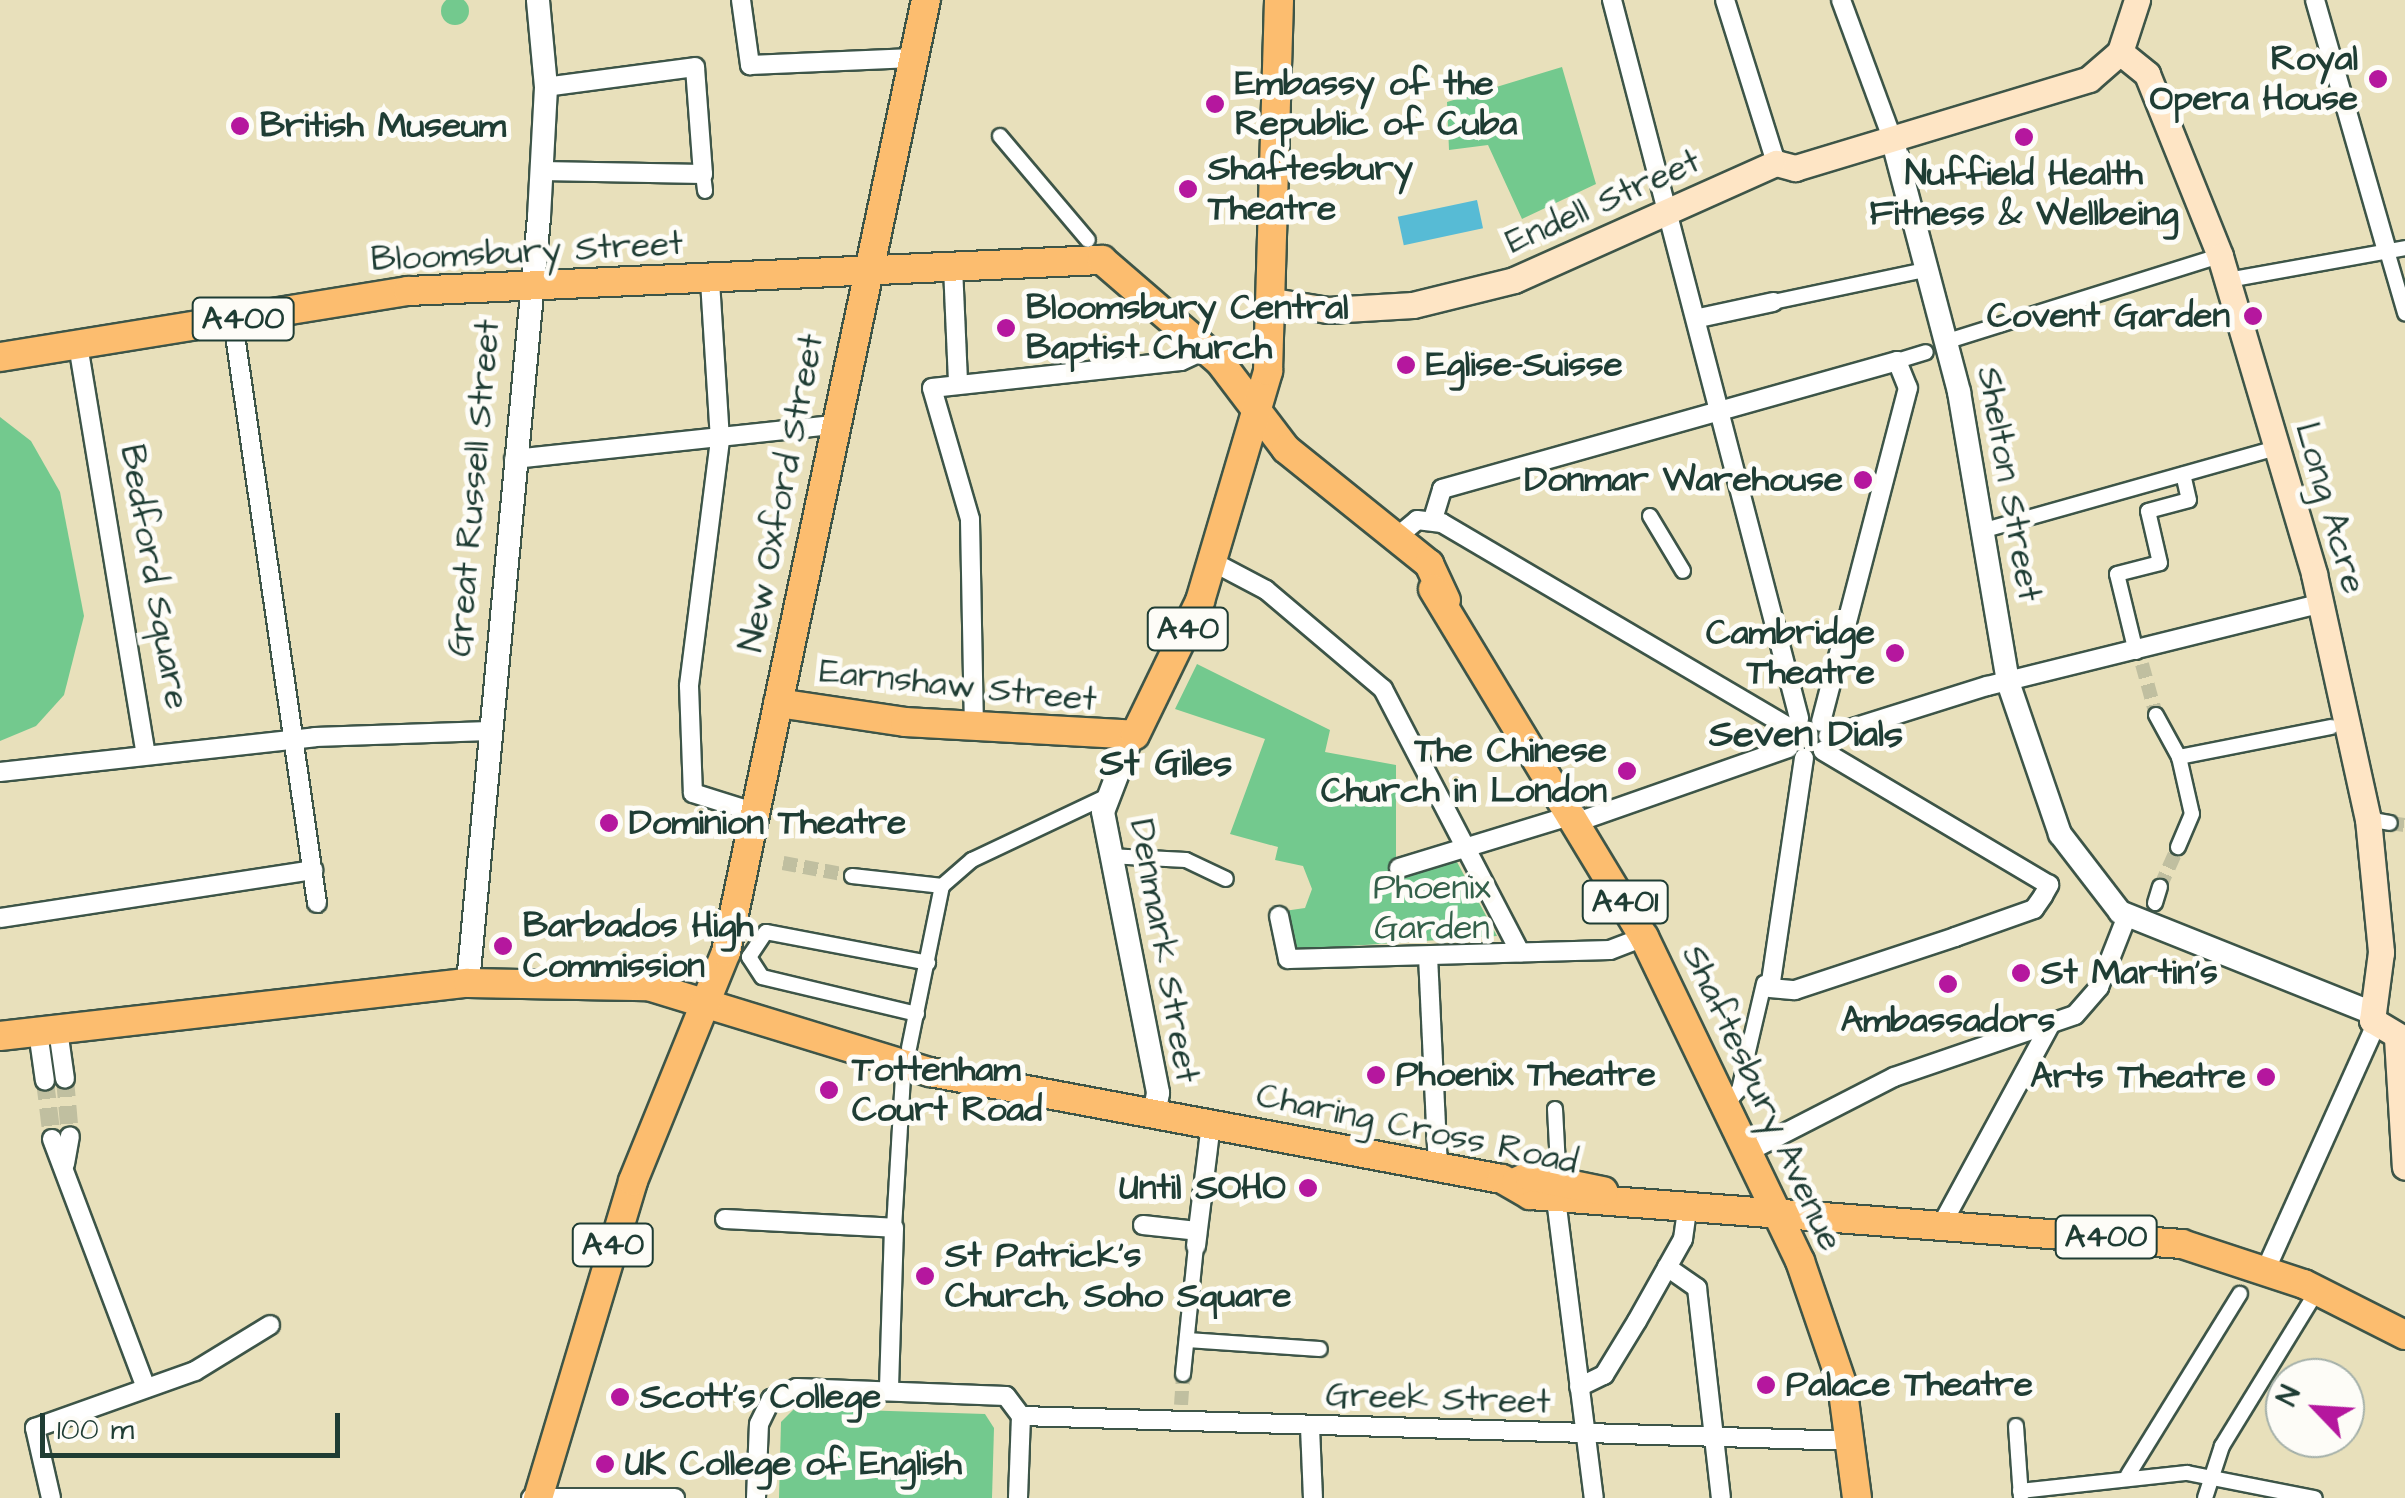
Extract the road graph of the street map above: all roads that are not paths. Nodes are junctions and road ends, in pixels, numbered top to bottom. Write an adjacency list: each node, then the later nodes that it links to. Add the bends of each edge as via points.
1 (538, 0): 12 (street, Great Russell Street)
2 (742, 0): 11 (street, via 750,66)
3 (926, 0): 11 (main road, New Oxford Street / A40)
4 (1279, 0): 26 (main road, via 1273,220)
5 (1612, 0): 17 (street)
6 (1726, 0): 15 (street)
7 (1842, 0): 14 (street, Shelton Street)
8 (2137, 0): 10 (main road)
9 (2315, 0): 19 (street)
10 (2120, 52): 14 (main road, Endell Street, via 2090,78); 21 (main road, Long Acre, via 2147,74)
11 (913, 58): 23 (main road, New Oxford Street / A40)
12 (546, 88): 16 (street, Great Russell Street); 16 (street, via 695,67 704,183)
13 (1000, 136): 18 (street)
14 (1892, 138): 15 (main road, Endell Street, via 1795,168); 22 (street, Shelton Street)
15 (1776, 163): 17 (main road, Endell Street)
16 (542, 171): 25 (street, Great Russell Street)
17 (1662, 195): 26 (main road, Endell Street, via 1474,293 1340,310); 29 (street)
18 (1088, 240)
19 (2396, 250): 21 (street); 28 (street)
20 (953, 266): 23 (main road, Shaftesbury Avenue / A400); 33 (main road, Shaftesbury Avenue / A400, via 1107,261); 37 (street)
21 (2224, 268): 31 (street); 42 (main road, Long Acre)
22 (1930, 269): 27 (street); 31 (street, Shelton Street)
23 (864, 272): 24 (main road, Bloomsbury Street / A400); 40 (main road, New Oxford Street / A40)
24 (710, 280): 25 (main road, Bloomsbury Street / A400); 41 (street)
25 (528, 284): 30 (main road, Bloomsbury Street / A400, via 408,291); 43 (street, Great Russell Street)
26 (1263, 301): 38 (main road)
27 (1773, 302): 29 (street)
28 (2405, 313)
29 (1699, 318): 39 (street)
30 (233, 321): 32 (main road, Bloomsbury Street / A400); 64 (street)
31 (1959, 338): 49 (street, Shelton Street)
32 (78, 345): 35 (main road, A400); 66 (street, Bedford Square)
33 (1206, 350): 37 (street, via 1181,361); 38 (main road, Shaftesbury Avenue / A400)
34 (1926, 352): 36 (street)
35 (0, 358)
36 (1897, 361): 39 (street); 62 (street, via 1908,388)
37 (958, 381): 60 (street, via 932,388 970,519)
38 (1257, 406): 50 (main road, Shaftesbury Avenue / A401, via 1286,448); 51 (main road, A40)
39 (1721, 410): 48 (street, via 1442,489); 58 (street)
40 (831, 425): 41 (street); 56 (main road, New Oxford Street / A40)
41 (720, 440): 43 (street); 70 (street, via 689,686 694,793)
42 (2277, 448): 44 (street); 53 (main road, Long Acre)
43 (514, 459): 61 (street, Great Russell Street)
44 (2182, 475): 45 (street); 46 (street, via 2189,500)
45 (2140, 488): 46 (street); 49 (street)
46 (2148, 511): 54 (street, via 2160,563 2117,574)
47 (1650, 516): 52 (street)
48 (1433, 519): 50 (street); 58 (street)
49 (1981, 531): 55 (street, Shelton Street)
50 (1397, 537): 71 (main road, Shaftesbury Avenue / A401, via 1446,600)
51 (1213, 562): 63 (main road, A40); 73 (street, via 1266,590 1382,689)
52 (1683, 570)
53 (2322, 603): 54 (street); 59 (main road, Long Acre)
54 (2140, 656): 55 (street)
55 (2008, 682): 62 (street); 83 (street, Shelton Street, via 2040,793)
56 (778, 702): 60 (main road, Earnshaw Street); 70 (main road, New Oxford Street / A40)
57 (2156, 716): 67 (street)
58 (1794, 722): 62 (street); 65 (street)
59 (2342, 726): 67 (street); 95 (main road, Long Acre, via 2379,821)
60 (974, 728): 63 (main road, Earnshaw Street)
61 (489, 730): 64 (street); 90 (street, Great Russell Street)
62 (1824, 736): 65 (street); 91 (street, via 2048,886 2034,908 1956,937 1795,990)
63 (1131, 739): 69 (street)
64 (299, 741): 66 (street); 76 (street)
65 (1796, 753): 71 (street); 91 (street)
66 (146, 754): 68 (street, Bedford Square)
67 (2179, 756): 72 (street, via 2192,814)
68 (0, 772)
69 (1103, 798): 74 (street, Denmark Street); 79 (street, via 972,860)
70 (757, 813): 92 (main road, New Oxford Street / A40)
71 (1578, 817): 73 (street); 86 (main road, Shaftesbury Avenue / A401)
72 (2178, 847)
73 (1470, 849): 75 (street); 87 (street)
74 (1108, 856): 78 (street, via 1186,860); 104 (street, Denmark Street, via 1152,1062)
75 (1399, 868)
76 (313, 870): 81 (street); 85 (street)
77 (852, 876): 79 (street)
78 (1226, 879)
79 (942, 886): 89 (street)
80 (2160, 887): 82 (street)
81 (317, 903)
82 (2155, 904)
83 (2121, 912): 94 (street, via 2091,1000); 95 (street)
84 (1279, 916): 88 (street, via 1288,959)
85 (0, 918)
86 (1644, 937): 87 (street, via 1610,950); 102 (main road, Shaftesbury Avenue / A401)
87 (1520, 952): 88 (street)
88 (1428, 956): 108 (street)
89 (928, 963): 93 (street); 93 (street, via 766,932 749,957 762,977)
90 (468, 983): 92 (main road, via 648,986); 96 (main road)
91 (1764, 983): 102 (street, via 1739,1090)
92 (708, 1000): 104 (main road, Charing Cross Road / A400, via 930,1072); 142 (main road, A40, via 632,1180)
93 (916, 1014): 98 (street)
94 (2050, 1025): 107 (street, via 1894,1077); 117 (street)
95 (2390, 1029): 110 (main road, Long Acre); 122 (street)
96 (48, 1031): 97 (main road); 100 (street); 101 (street)
97 (0, 1036)
98 (909, 1048)
99 (904, 1074): 119 (street)
100 (64, 1079)
101 (45, 1081)
102 (1725, 1106): 107 (main road, Shaftesbury Avenue / A401)
103 (1555, 1109): 109 (street)
104 (1154, 1116): 105 (main road, Charing Cross Road / A400)
105 (1211, 1124): 108 (main road, Charing Cross Road / A400); 120 (street)
106 (61, 1138): 131 (street, via 64,1164)
107 (1748, 1152): 115 (main road, Shaftesbury Avenue / A401)
108 (1438, 1167): 111 (main road, Charing Cross Road / A400)
109 (1558, 1167)
110 (2405, 1167)
111 (1516, 1182): 112 (main road, A400, via 1558,1179); 113 (main road, Charing Cross Road / A400)
112 (1612, 1198): 113 (main road, Charing Cross Road / A400); 114 (main road, Charing Cross Road / A400)
113 (1556, 1199): 130 (street)
114 (1688, 1203): 115 (main road, Charing Cross Road / A400); 121 (street)
115 (1776, 1212): 117 (main road, Charing Cross Road / A400); 138 (main road, Shaftesbury Avenue / A401, via 1834,1353)
116 (725, 1219): 119 (street)
117 (1942, 1224): 122 (main road, Charing Cross Road / A400, via 2162,1241)
118 (1143, 1225): 120 (street)
119 (894, 1228): 132 (street)
120 (1197, 1239): 127 (street)
121 (1667, 1267): 130 (street, via 1604,1375); 137 (street, via 1697,1288)
122 (2266, 1269): 123 (main road, Charing Cross Road / A400)
123 (2317, 1291): 126 (main road, Charing Cross Road / A400); 140 (street)
124 (2240, 1294): 139 (street)
125 (270, 1324): 131 (street, via 195,1371)
126 (2405, 1335)
127 (1187, 1340): 128 (street); 129 (street)
128 (1320, 1349)
129 (1183, 1374)
130 (1579, 1386): 136 (street)
131 (146, 1388): 143 (street, via 34,1428)
132 (889, 1390): 133 (street, via 994,1392); 146 (street, via 798,1388 772,1399 758,1424)
133 (1022, 1416): 135 (street, Greek Street, via 1181,1414); 147 (street)
134 (2016, 1426): 141 (street)
135 (1310, 1427): 136 (street, Greek Street); 148 (street)
136 (1588, 1436): 137 (street, Greek Street); 149 (street)
137 (1714, 1438): 138 (street, Greek Street); 150 (street)
138 (1852, 1442): 151 (main road, Shaftesbury Avenue / A401)
139 (2128, 1475): 140 (street, via 2187,1474); 141 (street)
140 (2208, 1487): 152 (street)
141 (2021, 1494)
142 (545, 1497): 144 (street); 145 (street)
143 (50, 1498)
144 (529, 1498)
145 (675, 1498)
146 (756, 1498)
147 (1018, 1498)
148 (1313, 1498)
149 (1594, 1498)
150 (1721, 1498)
151 (1858, 1498)
152 (2315, 1498)

